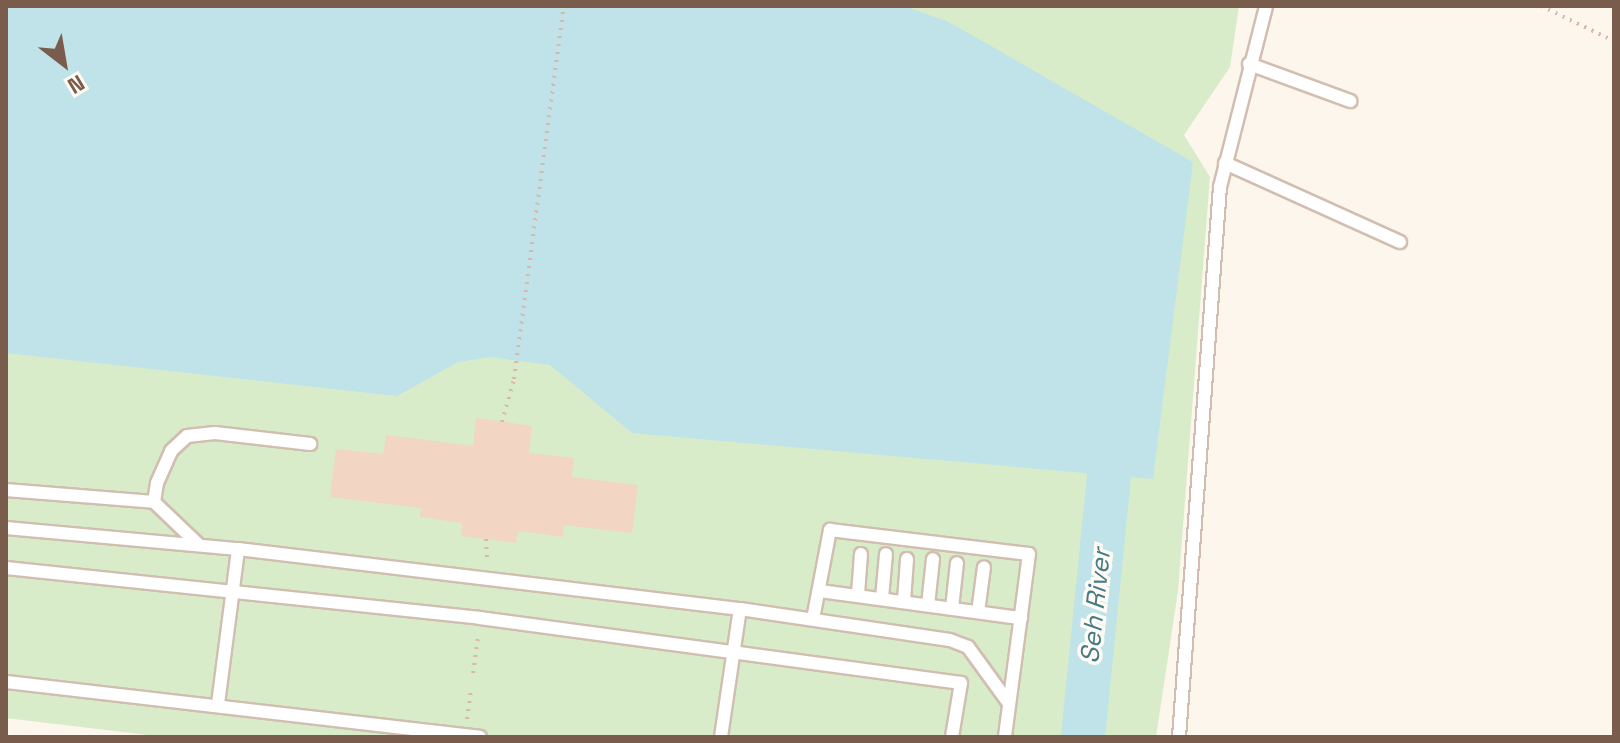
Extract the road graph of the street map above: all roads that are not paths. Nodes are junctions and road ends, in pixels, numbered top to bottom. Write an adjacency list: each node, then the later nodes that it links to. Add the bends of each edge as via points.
1 (1266, 6): 2 (lane)
2 (1249, 64): 3 (lane); 4 (lane)
3 (1350, 101)
4 (1225, 163): 5 (lane); 38 (lane)
5 (1400, 242)
6 (310, 444): 8 (lane, via 215,433 187,436 171,451)
7 (6, 490): 8 (lane)
8 (154, 502): 10 (lane)
9 (6, 528): 10 (lane)
10 (199, 545): 11 (lane)
11 (238, 549): 19 (lane); 26 (lane)
12 (861, 554): 21 (lane)
13 (886, 554): 22 (lane)
14 (907, 559): 23 (lane)
15 (933, 559): 24 (lane)
16 (957, 563): 25 (lane)
17 (984, 567): 27 (lane)
18 (6, 568): 19 (lane)
19 (233, 590): 30 (lane); 33 (lane)
20 (820, 591): 21 (lane); 28 (lane, via 830,530 1029,554); 29 (lane)
21 (858, 594): 22 (lane)
22 (882, 598): 23 (lane)
23 (904, 601): 24 (lane)
24 (928, 605): 25 (lane)
25 (952, 608): 27 (lane)
26 (740, 609): 29 (lane); 30 (lane)
27 (978, 612): 28 (lane)
28 (1021, 618): 32 (lane)
29 (813, 619): 32 (lane, via 968,647)
30 (734, 652): 35 (lane); 36 (lane, via 961,683)
31 (6, 682): 33 (lane)
32 (1008, 702): 37 (lane)
33 (218, 704): 34 (lane)
34 (480, 737)
35 (721, 737)
36 (952, 737)
37 (1005, 737)
38 (1179, 737)

